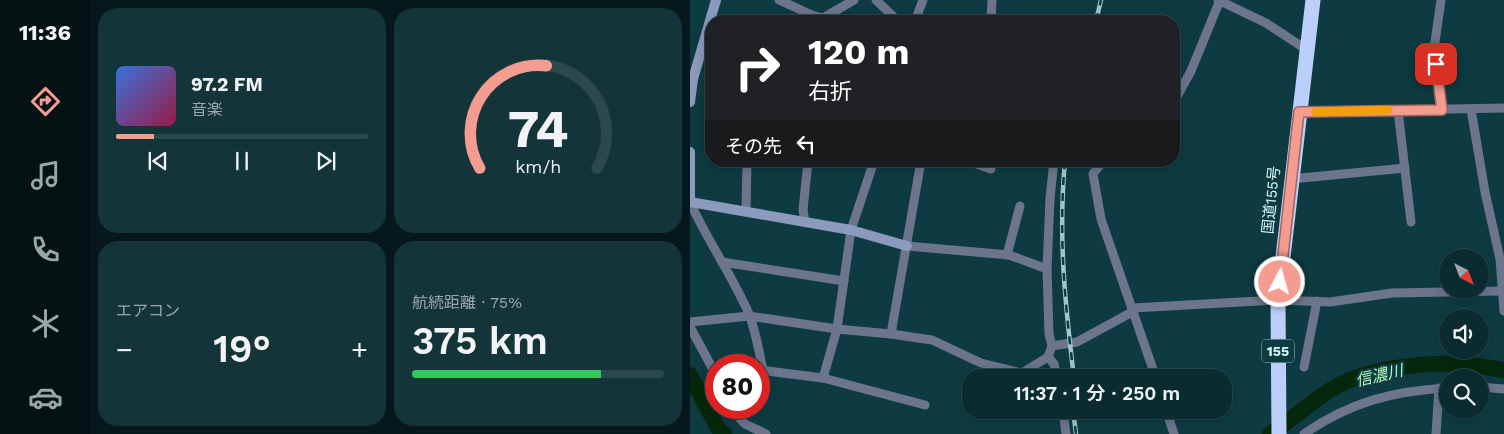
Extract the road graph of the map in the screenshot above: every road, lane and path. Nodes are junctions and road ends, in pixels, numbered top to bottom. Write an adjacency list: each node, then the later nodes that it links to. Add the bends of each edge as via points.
1 (716, 0): 10 (street)
2 (779, 0): 11 (street)
3 (854, 0): 12 (street)
4 (876, 0): 13 (street)
5 (923, 0): 14 (street)
6 (992, 0): 15 (street)
7 (1219, 0): 17 (street, via 1266,23); 18 (street)
8 (1313, 0): 17 (highway, 国道155号 / 155)
9 (1441, 0): 23 (street, via 1434,49)
10 (712, 15)
11 (806, 15)
12 (828, 15)
13 (892, 15)
14 (917, 15)
15 (991, 15)
16 (705, 38): 19 (street)
17 (1307, 50): 24 (highway, 国道155号 / 155)
18 (1180, 90)
19 (690, 102)
20 (1504, 108): 21 (street)
21 (1471, 109): 23 (street); 47 (street, via 1486,201 1500,260)
22 (1398, 110): 23 (street); 24 (street); 33 (street)
23 (1442, 110)
24 (1299, 112): 35 (highway, 国道155号 / 155)
25 (690, 152): 36 (street)
26 (746, 167): 38 (street)
27 (807, 167): 39 (street, via 803,210)
28 (872, 167): 41 (street)
29 (920, 167): 42 (street)
30 (985, 167): 34 (street)
31 (1053, 167): 45 (street)
32 (1099, 167): 50 (street, via 1093,174 1093,182 1101,219)
33 (1405, 168): 35 (street); 40 (street)
34 (991, 169)
35 (1291, 179): 48 (highway, 国道155号 / 155)
36 (690, 202): 38 (street); 44 (street)
37 (1020, 206): 43 (street)
38 (746, 212): 39 (street)
39 (805, 222): 41 (street)
40 (1411, 222)
41 (851, 230): 42 (street); 46 (street)
42 (907, 246): 43 (street); 56 (street)
43 (1007, 255): 45 (street)
44 (722, 262): 46 (street); 52 (street)
45 (1047, 269): 57 (street)
46 (844, 281): 55 (street)
47 (1502, 291): 49 (street, via 1392,293); 51 (street)
48 (1278, 300): 49 (street); 50 (street); 77 (highway, 国道155号 / 155)
49 (1317, 301): 61 (street)
50 (1133, 310): 57 (street, via 1077,342); 63 (street)
51 (1504, 311)
52 (749, 316): 53 (street); 55 (street); 58 (street)
53 (690, 322)
54 (690, 328): 59 (street)
55 (837, 329): 56 (street); 65 (street)
56 (891, 334): 60 (street, via 932,340 1001,370 1022,372)
57 (1052, 346): 60 (street)
58 (757, 354)
59 (705, 355)
60 (1048, 357): 62 (street)
61 (1304, 367)
62 (1055, 369)
63 (1153, 369)
64 (770, 371): 65 (street)
65 (823, 378): 69 (street)
66 (1439, 388): 78 (street, via 1405,391 1364,401)
67 (1489, 388): 68 (street)
68 (1504, 389)
69 (925, 405)
70 (1439, 414): 79 (street)
71 (740, 419): 74 (street)
72 (1064, 419): 75 (street)
73 (1169, 419): 76 (street)
74 (766, 434)
75 (1066, 434)
76 (1174, 434)
77 (1279, 434)
78 (1304, 434)
79 (1436, 434)

